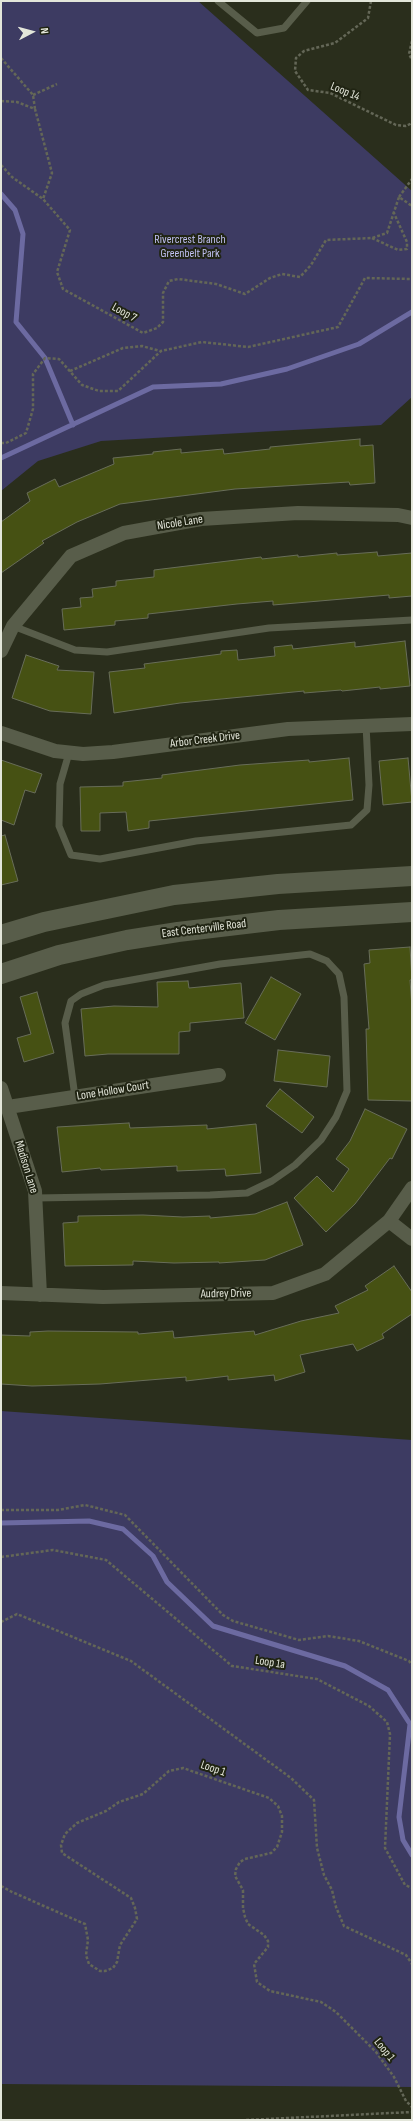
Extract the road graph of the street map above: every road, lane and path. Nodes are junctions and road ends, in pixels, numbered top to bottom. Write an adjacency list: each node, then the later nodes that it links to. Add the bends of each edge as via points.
1 (218, 1): 2 (lane, via 257,33 284,28)
2 (307, 1)
3 (371, 1): 11 (path, Loop 14, via 368,18 335,43 304,51 296,58 295,71 308,90 330,93 396,125 406,126)
4 (412, 41): 6 (path, via 409,54)
5 (1, 58): 8 (path)
6 (412, 60)
7 (58, 84): 8 (path)
8 (33, 95): 10 (path)
9 (1, 101): 10 (path, via 17,102)
10 (35, 109): 15 (path, via 52,173)
11 (412, 123)
12 (1, 165): 15 (path, via 12,177)
13 (412, 179): 14 (path)
14 (399, 197): 16 (path); 17 (path, Loop 7)
15 (43, 199): 18 (path, Loop 7, via 70,230 57,272 63,289 142,334 157,328 163,322 163,293 169,281 178,279 216,284 245,294 270,278 282,274 300,277 311,266 326,240)
16 (412, 206)
17 (393, 211): 18 (path, Loop 7, via 387,233); 18 (path, via 407,242 406,249 392,248)
18 (372, 238)
19 (412, 279): 20 (path, via 365,278 338,327 248,347 202,342)
20 (161, 351): 21 (path, via 142,346 123,348); 21 (path, via 118,391 99,391 82,385)
21 (70, 371): 22 (path, via 59,358 45,358 33,374 33,409 26,433 6,443)
22 (1, 442)
23 (412, 518): 25 (street, Nicole Lane, via 398,515 298,513 201,519 124,533 71,556)
24 (412, 620): 25 (lane, via 269,628 107,652 75,650)
25 (13, 626): 26 (street, Nicole Lane)
26 (1, 651)
27 (412, 724): 28 (street, Arbor Creek Drive)
28 (366, 725): 30 (street, Arbor Creek Drive, via 288,729 113,752); 30 (lane, via 369,785 367,810 352,825 196,841 100,859 70,855 59,826 60,784)
29 (1, 733): 30 (street, Arbor Creek Drive, via 55,752)
30 (69, 753)
31 (412, 876): 33 (main road, via 278,884 174,895 44,922)
32 (412, 912): 34 (main road, East Centerville Road, via 279,920 178,932 59,954)
33 (1, 935)
34 (1, 974)
35 (219, 1075): 37 (street, Lone Hollow Court)
36 (1, 1088): 38 (street, Madison Lane)
37 (75, 1097): 38 (street, Lone Hollow Court); 40 (lane, via 65,1023 71,1001 81,994 104,985 220,964 310,954 327,961 339,974 344,997 347,1091 336,1117 321,1140 295,1165 272,1181 247,1192)
38 (8, 1107): 40 (street, Madison Lane)
39 (412, 1188): 41 (street, Audrey Drive)
40 (36, 1198): 44 (street, Madison Lane)
41 (389, 1221): 42 (street); 44 (street, Audrey Drive, via 325,1274 273,1294 103,1297)
42 (412, 1239)
43 (1, 1293): 44 (street, Audrey Drive)
44 (40, 1295)
45 (1, 1510): 48 (path, via 58,1510 85,1505 125,1515 224,1615 233,1621 298,1640 328,1636 359,1641 409,1661)
46 (1, 1556): 50 (path, Loop 1a, via 53,1550 106,1560 232,1666 317,1679 369,1706 387,1722 390,1734 385,1848 405,1885)
47 (1, 1622): 51 (path, via 16,1614 131,1661 291,1778 314,1800 317,1848 324,1875 344,1926 406,1955)
48 (412, 1665)
49 (1, 1886): 52 (path, Loop 1, via 85,1924 88,1940 86,1955 89,1964 100,1971 106,1971 113,1968 117,1962 120,1945 137,1919 135,1908 131,1898 62,1853 64,1834 77,1823 106,1811 119,1802 143,1794 169,1771 183,1768 269,1798 278,1806 282,1816 282,1832 278,1847 271,1853 245,1859 236,1869 236,1876 243,1890 248,1924 268,1941 268,1947 254,1964 257,1982 270,1991 322,2002 336,2012 376,2052)
50 (412, 1888)
51 (412, 1964)
52 (412, 2107)
53 (412, 2112): 54 (path)
54 (246, 2120)

